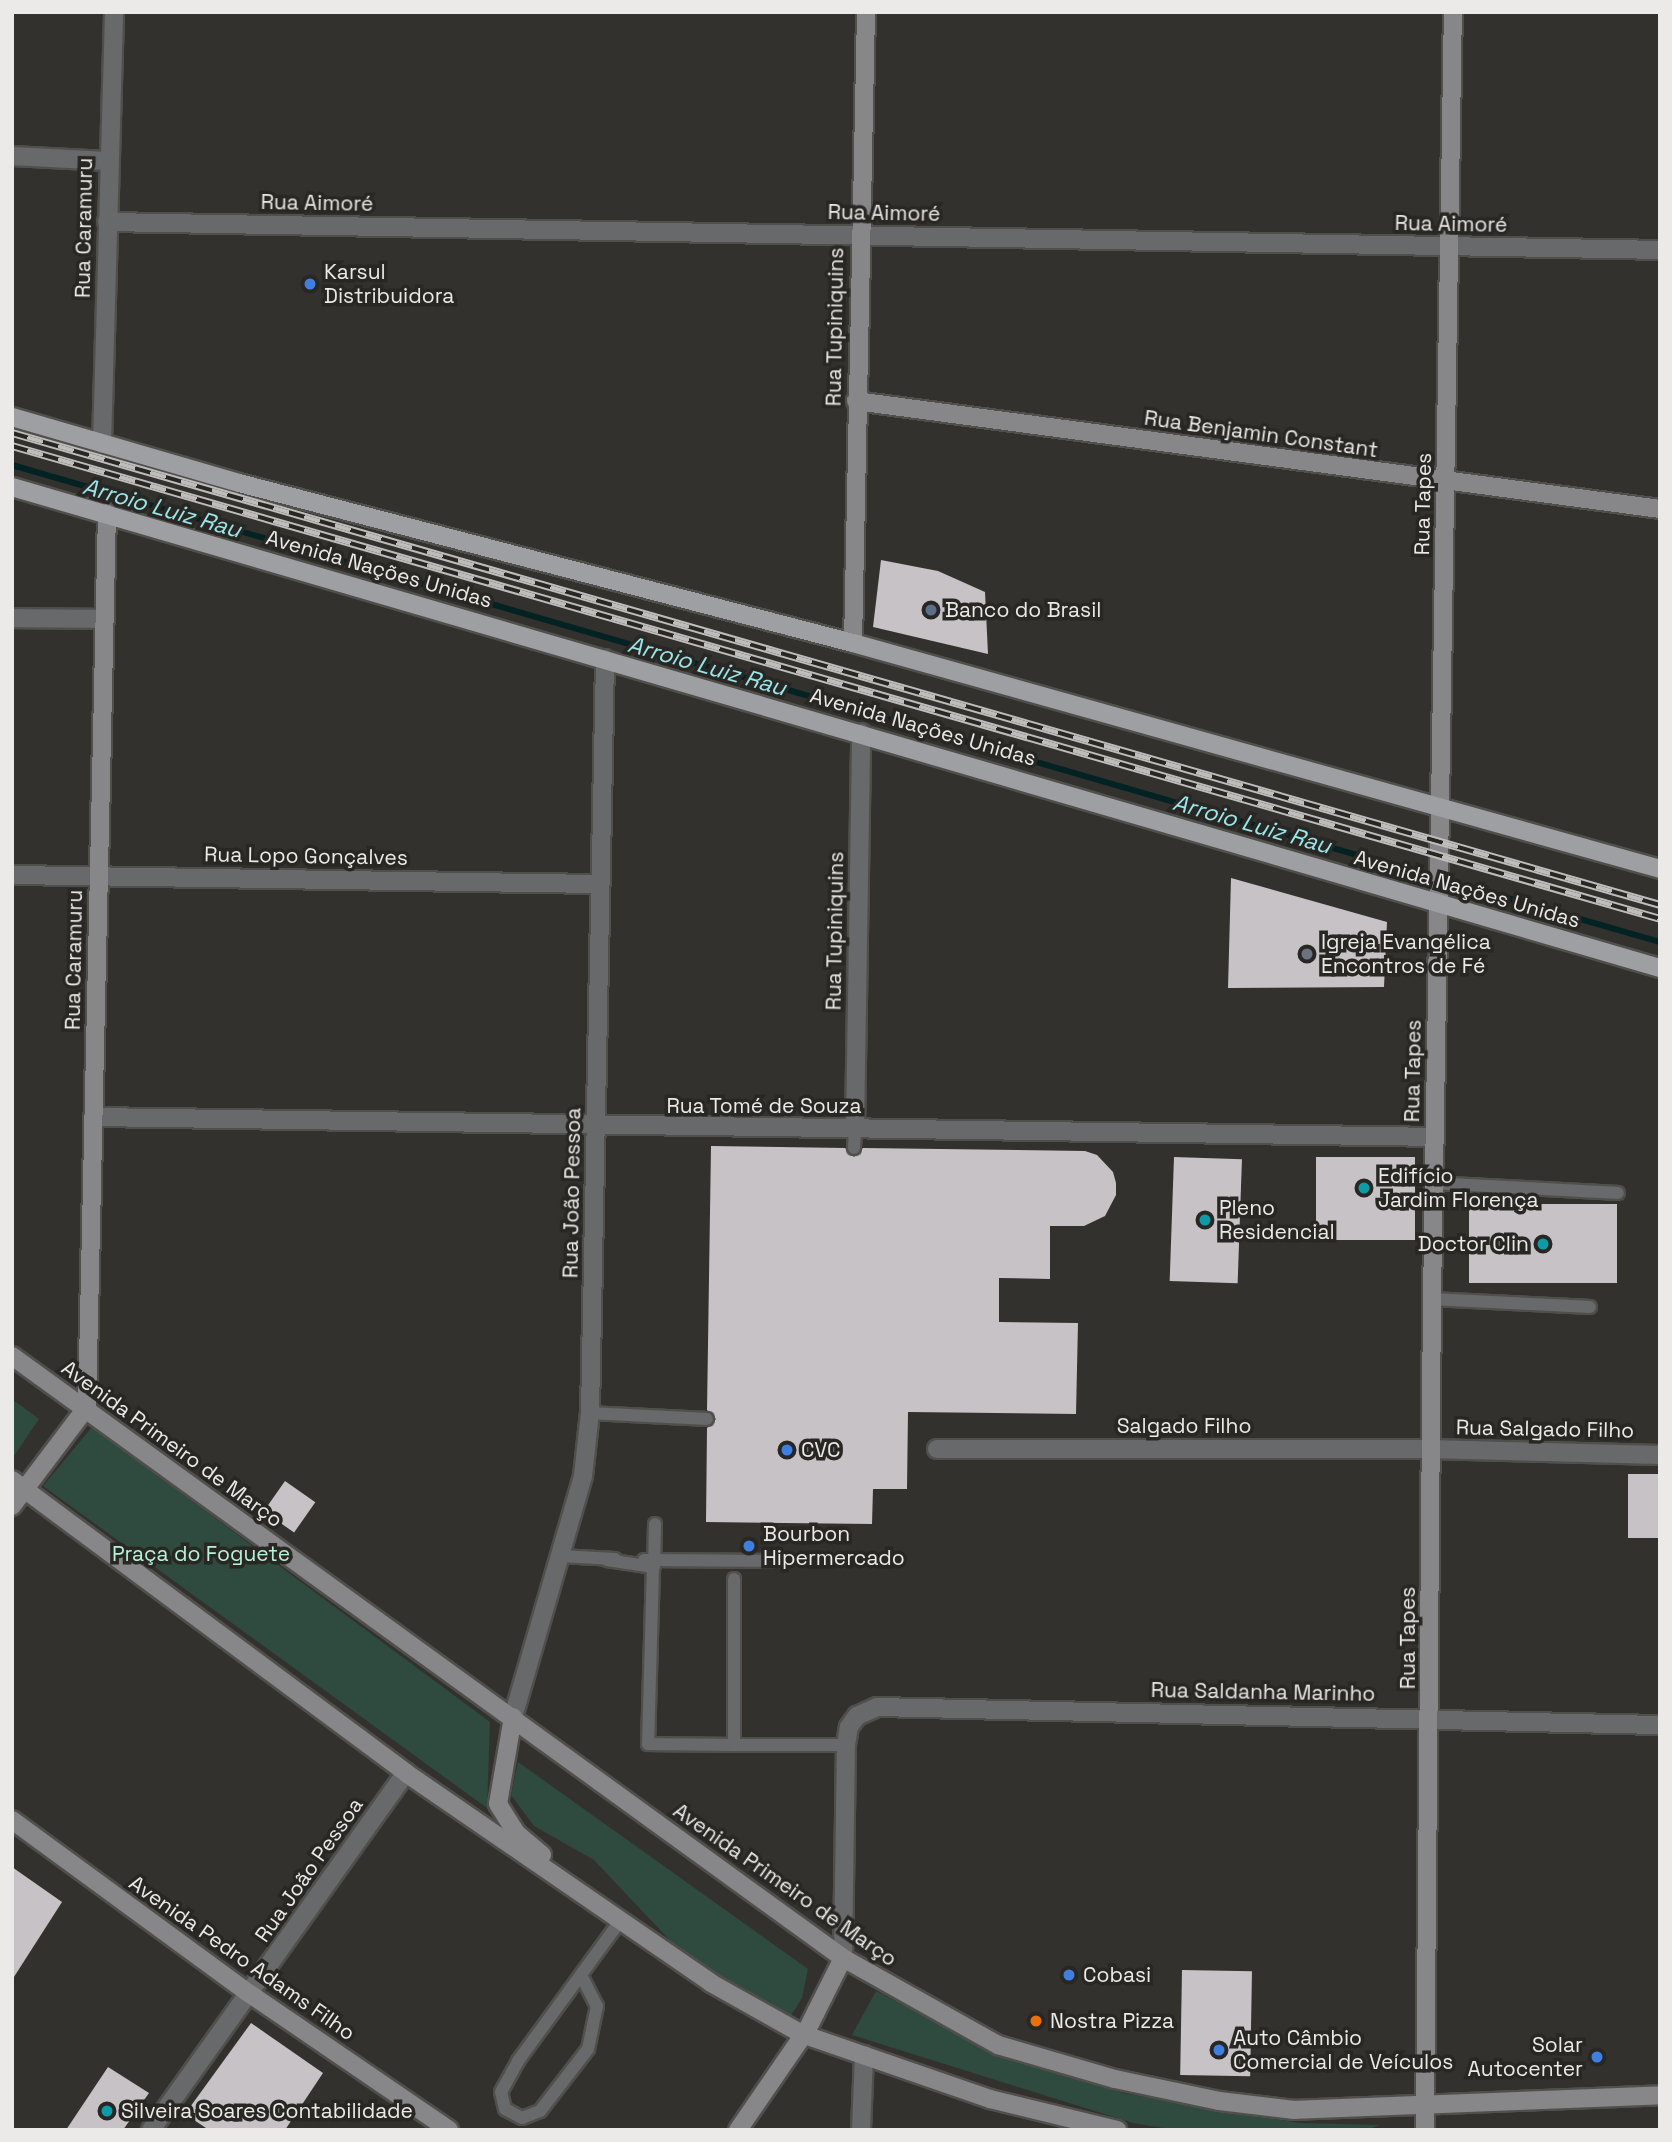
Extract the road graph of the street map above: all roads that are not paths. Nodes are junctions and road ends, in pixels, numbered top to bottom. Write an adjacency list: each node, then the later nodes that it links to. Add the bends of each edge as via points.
1 (114, 12): 5 (street, Rua Caramuru)
2 (866, 12): 7 (street, Rua Tupiniquins)
3 (1453, 12): 8 (street, Rua Tapes)
4 (12, 156): 5 (street)
5 (108, 161): 6 (street, Rua Caramuru)
6 (107, 222): 7 (street, Rua Aimoré); 12 (street, Rua Caramuru)
7 (859, 236): 8 (street, Rua Aimoré); 10 (street, Rua Tupiniquins)
8 (1448, 247): 9 (street, Rua Aimoré); 13 (street, Rua Tapes)
9 (1660, 250)
10 (856, 401): 13 (street, Rua Benjamin Constant); 19 (street, Rua Tupiniquins)
11 (12, 417): 12 (main road)
12 (102, 444): 19 (main road)
13 (1445, 483): 15 (street, Rua Benjamin Constant); 22 (street, Rua Tapes)
14 (12, 487): 16 (main road, Avenida Nações Unidas)
15 (1660, 509)
16 (107, 513): 18 (street, Rua Caramuru); 20 (main road, Avenida Nações Unidas)
17 (12, 618): 18 (street)
18 (105, 619): 24 (street, Rua Caramuru)
19 (853, 643): 22 (main road)
20 (605, 659): 21 (main road, Avenida Nações Unidas); 26 (street, Rua João Pessoa)
21 (861, 733): 27 (main road, Avenida Nações Unidas); 31 (street, Rua Tupiniquins)
22 (1442, 807): 23 (main road); 27 (street, Rua Tapes)
23 (1660, 869)
24 (99, 875): 25 (street, Rua Lopo Gonçalves); 26 (street, Rua Lopo Gonçalves); 29 (street, Rua Caramuru)
25 (12, 876)
26 (600, 884): 30 (street, Rua João Pessoa)
27 (1438, 905): 28 (main road, Avenida Nações Unidas); 32 (street, Rua Tapes)
28 (1660, 968)
29 (93, 1116): 30 (street, Rua Tomé de Souza); 39 (street, Rua Caramuru)
30 (597, 1127): 31 (street, Rua Tomé de Souza); 40 (street, Rua João Pessoa)
31 (855, 1129): 32 (street, Rua Tomé de Souza); 33 (lane)
32 (1435, 1137): 34 (street, Rua Tapes)
33 (854, 1148)
34 (1433, 1183): 35 (lane); 36 (street, Rua Tapes)
35 (1618, 1193)
36 (1432, 1299): 37 (lane); 43 (street, Rua Tapes)
37 (1590, 1307)
38 (12, 1356): 39 (street, Avenida Primeiro de Março)
39 (87, 1407): 45 (street); 52 (street, Avenida Primeiro de Março, via 369,1618)
40 (590, 1413): 41 (lane); 48 (street, Rua João Pessoa, via 583,1476)
41 (707, 1419)
42 (937, 1449): 43 (street, Salgado Filho)
43 (1430, 1449): 44 (street, Rua Salgado Filho); 53 (street, Rua Tapes)
44 (1660, 1455)
45 (18, 1485): 46 (street); 57 (street)
46 (12, 1506)
47 (655, 1524): 50 (lane)
48 (560, 1556): 50 (lane); 52 (street, Rua João Pessoa)
49 (777, 1561): 50 (lane)
50 (654, 1564): 55 (lane, via 648,1744)
51 (734, 1579): 55 (lane)
52 (513, 1717): 59 (street, via 497,1787 504,1819); 60 (street, Avenida Primeiro de Março)
53 (1431, 1718): 54 (street, Rua Saldanha Marinho); 56 (street, Rua Saldanha Marinho, via 906,1707 865,1710 849,1727); 66 (street, Rua Tapes)
54 (1660, 1725)
55 (733, 1745): 56 (lane)
56 (846, 1745): 60 (street)
57 (406, 1773): 59 (street); 62 (street, Rua João Pessoa)
58 (12, 1820): 62 (street, Avenida Pedro Adams Filho)
59 (617, 1919): 61 (lane); 63 (street, via 710,1983)
60 (843, 1958): 63 (street); 66 (street, Avenida Primeiro de Março, via 998,2045 1115,2079 1219,2101 1294,2110)
61 (580, 1975): 61 (lane, via 501,2092 505,2109 522,2118 540,2111 588,2049 597,2007)
62 (250, 1994): 67 (street, Rua João Pessoa); 68 (street, Avenida Pedro Adams Filho)
63 (802, 2034): 64 (street); 69 (street)
64 (864, 2055): 70 (street); 71 (street, via 990,2099)
65 (1660, 2095): 66 (street, Avenida Primeiro de Março)
66 (1426, 2104): 72 (street, Rua Tapes)
67 (151, 2130)
68 (449, 2130)
69 (738, 2130)
70 (861, 2130)
71 (1117, 2130)
72 (1425, 2130)

